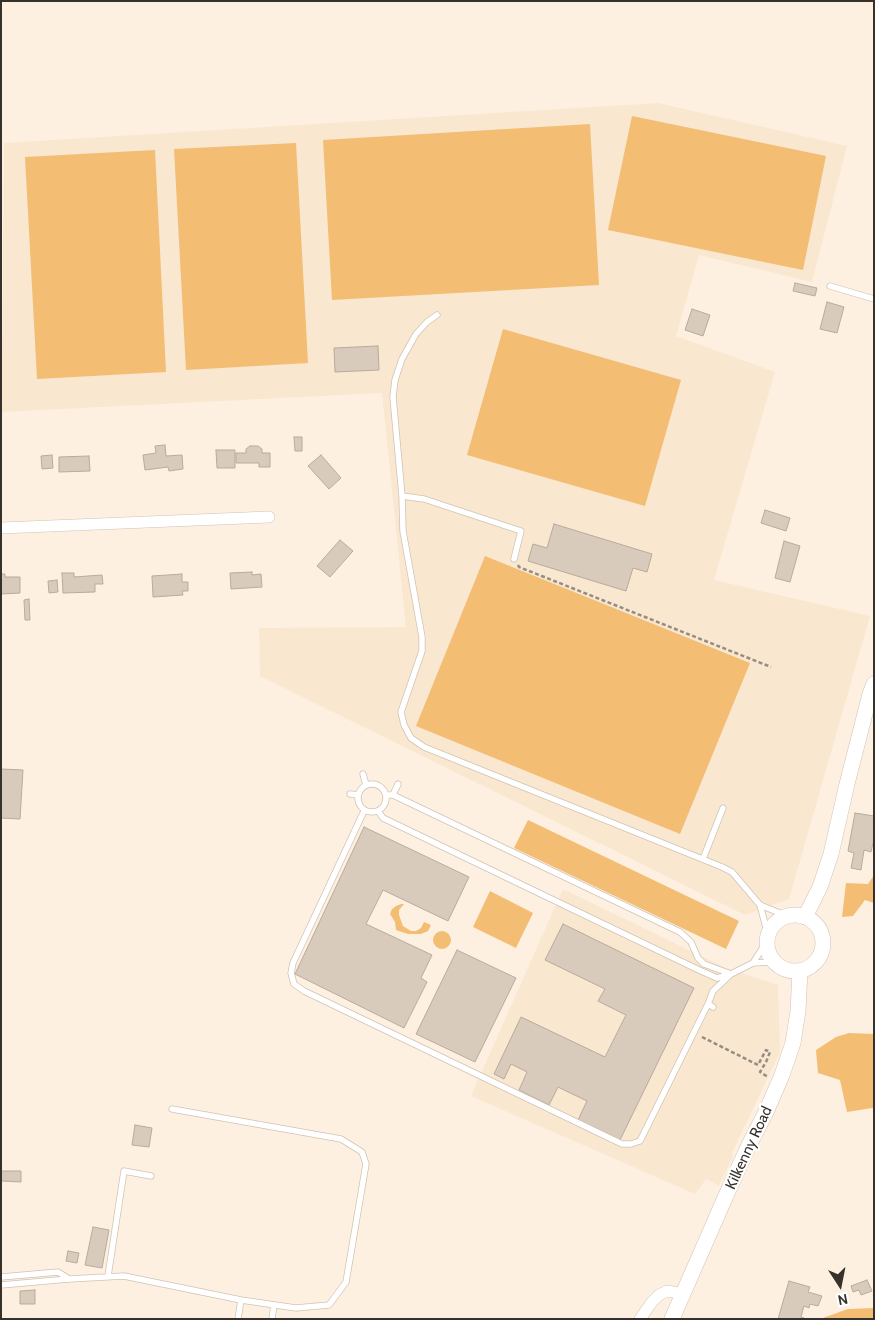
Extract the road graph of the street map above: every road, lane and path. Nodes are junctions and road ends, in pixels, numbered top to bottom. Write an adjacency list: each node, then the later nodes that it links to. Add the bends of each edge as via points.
1 (830, 286): 2 (lane)
2 (874, 299)
3 (436, 315): 4 (lane, via 416,334 395,380 394,416)
4 (402, 496): 7 (lane, via 424,499 521,531); 20 (lane, via 403,531 422,637 422,652 400,712 411,738 424,747)
5 (269, 517): 6 (street)
6 (1, 528)
7 (514, 558): 8 (path, via 519,566)
8 (771, 667)
9 (874, 684): 23 (main road, via 846,784 831,854)
10 (362, 774): 12 (lane)
11 (398, 784): 16 (lane)
12 (366, 785): 14 (lane); 15 (lane, via 380,787)
13 (350, 794): 14 (lane)
14 (358, 795): 18 (lane, via 358,804)
15 (386, 795): 16 (lane); 19 (lane, via 385,805)
16 (394, 795): 28 (lane, via 680,932 692,942 704,964)
17 (723, 808): 20 (lane)
18 (364, 811): 19 (lane); 31 (lane, via 293,962 294,984 304,991 622,1144 640,1141)
19 (378, 812): 28 (lane, via 383,818 716,978)
20 (703, 859): 21 (lane, via 732,872)
21 (760, 905): 22 (lane); 24 (lane)
22 (787, 916): 23 (main road); 24 (main road, via 774,924)
23 (805, 917): 27 (main road, via 818,927 822,949 814,964)
24 (767, 938): 25 (main road); 26 (lane)
25 (773, 962): 26 (lane); 27 (main road, via 788,971)
26 (752, 963): 28 (lane)
27 (800, 971): 32 (main road, Kilkenny Road, via 793,1043)
28 (731, 974): 29 (lane, via 713,991)
29 (708, 1004): 30 (lane); 31 (lane)
30 (714, 1008)
31 (693, 1032): 32 (path, via 758,1065 766,1050 770,1052 760,1072)
32 (779, 1082): 39 (main road, Kilkenny Road)
33 (172, 1109): 41 (lane, via 342,1139 362,1152 366,1164 346,1282 329,1305 296,1308)
34 (151, 1176): 35 (lane, via 124,1171)
35 (108, 1276): 37 (lane); 40 (lane, via 124,1276)
36 (2, 1277): 37 (lane, via 58,1272)
37 (69, 1279): 38 (lane)
38 (1, 1285)
39 (684, 1294): 44 (street, via 667,1291 659,1295); 45 (main road, Kilkenny Road)
40 (241, 1300): 41 (lane); 42 (lane)
41 (274, 1305): 43 (lane)
42 (238, 1319)
43 (272, 1319)
44 (640, 1319)
45 (672, 1319)

